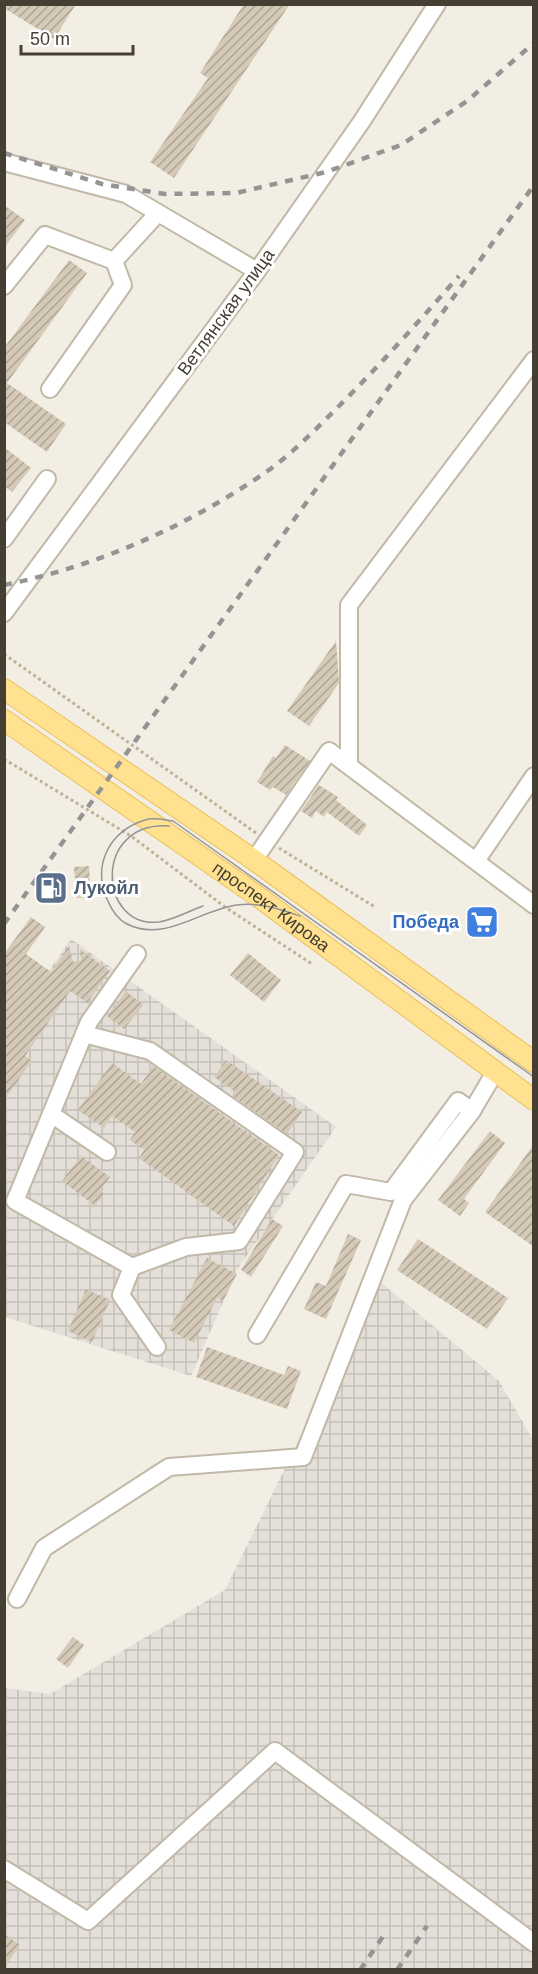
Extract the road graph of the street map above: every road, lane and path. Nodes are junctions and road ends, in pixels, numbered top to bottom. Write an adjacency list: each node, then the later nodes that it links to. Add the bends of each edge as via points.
1 (430, 9): 5 (street, Ветлянская улица, via 362,121)
2 (4, 162): 3 (street, via 126,194)
3 (158, 213): 4 (street); 5 (street)
4 (114, 261): 6 (street, via 45,235); 8 (street, via 123,285)
5 (257, 271): 11 (street, Ветлянская улица)
6 (4, 286)
7 (534, 360): 16 (street, via 349,605)
8 (50, 389)
9 (47, 479): 10 (street)
10 (4, 539)
11 (4, 613)
12 (4, 654): 18 (path)
13 (4, 689): 19 (main road, проспект Кирова)
14 (4, 720): 27 (main road, проспект Кирова, via 256,895)
15 (4, 759): 24 (path, via 131,836 225,907)
16 (349, 765): 18 (street, via 329,751); 20 (street)
17 (534, 776): 20 (street)
18 (267, 841): 19 (street); 22 (path)
19 (254, 860): 26 (main road, проспект Кирова)
20 (476, 861): 21 (street)
21 (534, 905)
22 (375, 907)
23 (137, 954): 25 (street)
24 (312, 964)
25 (84, 1034): 30 (street); 32 (street, via 150,1051 295,1152 239,1240 186,1247)
26 (534, 1062)
27 (495, 1072): 28 (main road, проспект Кирова); 29 (street)
28 (534, 1100)
29 (472, 1111): 33 (street, via 458,1101 391,1192 346,1184); 35 (street, via 403,1200 303,1457 169,1467 44,1548)
30 (51, 1114): 31 (street); 32 (street, via 15,1200)
31 (107, 1152)
32 (132, 1267): 34 (street, via 121,1295)
33 (257, 1335)
34 (157, 1347)
35 (17, 1599)
36 (4, 1869): 37 (street, via 88,1921 275,1751)
37 (534, 1943)

